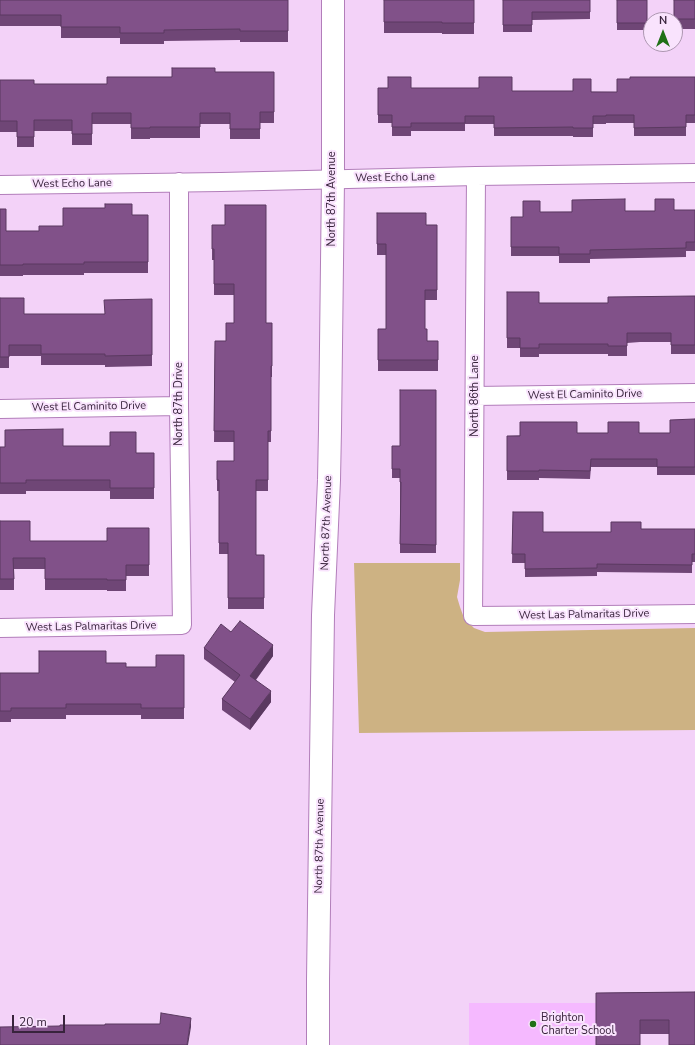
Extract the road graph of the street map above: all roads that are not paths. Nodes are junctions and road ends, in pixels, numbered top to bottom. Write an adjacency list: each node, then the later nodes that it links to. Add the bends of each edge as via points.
1 (333, 0): 4 (street, North 87th Avenue)
2 (695, 173): 3 (street, West Echo Lane)
3 (476, 176): 4 (street, West Echo Lane); 8 (street, North 86th Lane)
4 (333, 179): 5 (street, West Echo Lane); 15 (street, North 87th Avenue, via 329,480 323,615)
5 (179, 182): 6 (street, West Echo Lane); 9 (street, North 87th Drive)
6 (0, 185)
7 (695, 393): 8 (street, West El Caminito Drive)
8 (475, 396): 12 (street, North 86th Lane)
9 (179, 406): 10 (street, West El Caminito Drive); 13 (street, North 87th Drive)
10 (0, 409)
11 (695, 614): 12 (street, West Las Palmaritas Drive)
12 (474, 616)
13 (182, 626): 14 (street, West Las Palmaritas Drive)
14 (0, 628)
15 (318, 1045)

